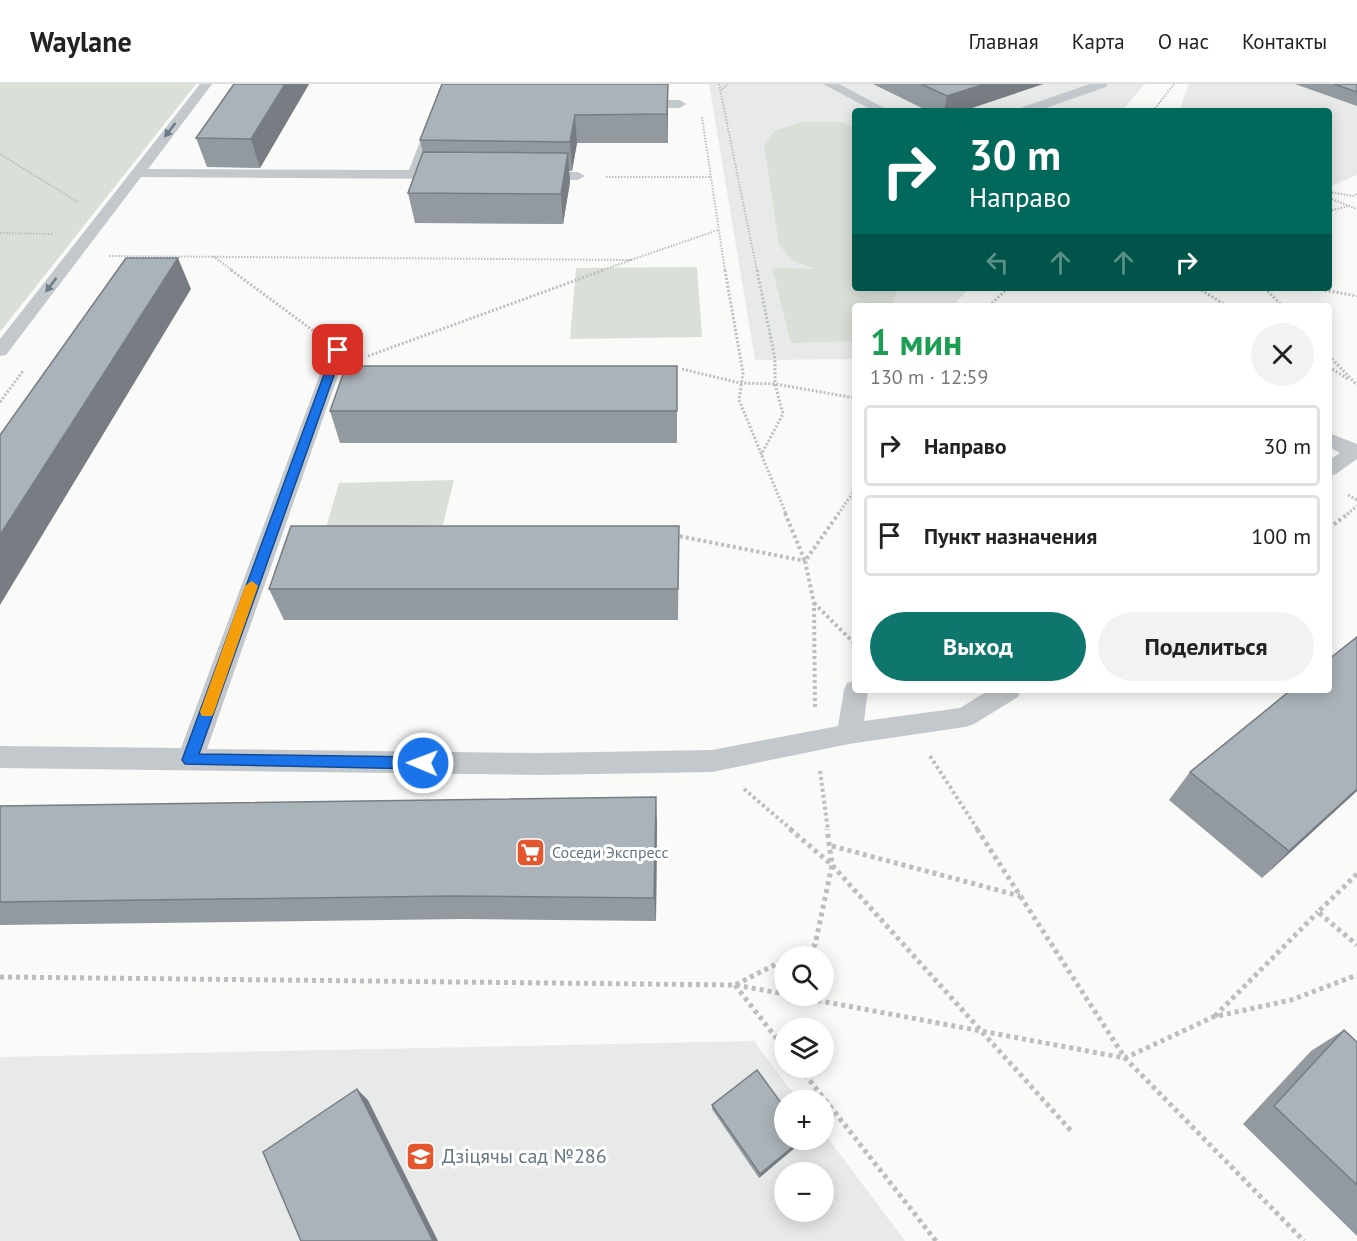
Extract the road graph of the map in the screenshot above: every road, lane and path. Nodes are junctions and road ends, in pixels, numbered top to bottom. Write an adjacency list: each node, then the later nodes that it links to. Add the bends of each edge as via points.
1 (206, 84): 16 (lane, one-way to 16)
2 (448, 84): 17 (lane, via 446,104)
3 (719, 84): 8 (path)
4 (728, 84): 8 (path)
5 (830, 84): 11 (lane)
6 (1102, 84): 12 (lane)
7 (1174, 84): 13 (path)
8 (720, 91): 48 (path, via 775,360)
9 (620, 104): 10 (lane)
10 (680, 104)
11 (878, 108)
12 (1033, 108)
13 (1155, 108)
14 (702, 114): 21 (path)
15 (0, 154): 28 (path, via 88,208)
16 (137, 173): 17 (lane); 28 (lane)
17 (414, 175): 18 (lane)
18 (460, 175)
19 (519, 176): 20 (lane)
20 (578, 176): 21 (path)
21 (710, 177): 29 (path)
22 (1332, 192): 23 (path)
23 (1357, 194)
24 (1332, 199): 25 (path)
25 (1349, 206): 26 (path); 27 (path)
26 (1357, 209)
27 (1332, 210)
28 (109, 212): 31 (lane)
29 (718, 230): 32 (path); 47 (path, via 743,373)
30 (213, 255): 31 (path); 32 (path); 43 (path)
31 (72, 257): 41 (lane, one-way to 41)
32 (631, 260): 43 (path)
33 (1005, 291): 38 (path)
34 (1203, 291): 39 (path)
35 (1268, 291): 40 (path)
36 (1330, 291): 37 (path)
37 (1357, 296)
38 (992, 303)
39 (1222, 303)
40 (1279, 303)
41 (0, 351)
42 (1332, 359): 49 (path)
43 (333, 364): 46 (lane); 58 (lane)
44 (681, 369): 47 (path)
45 (1332, 369): 49 (path)
46 (353, 374)
47 (740, 383): 48 (path); 53 (path, via 739,400)
48 (774, 384): 50 (path); 53 (path, via 783,414)
49 (1356, 384)
50 (852, 398)
51 (1332, 440): 52 (lane)
52 (1355, 451): 54 (lane)
53 (761, 455): 57 (path, via 805,561)
54 (1332, 467)
55 (1357, 506): 56 (path)
56 (1332, 526)
57 (668, 533)
58 (269, 536): 59 (lane); 67 (lane)
59 (293, 536)
60 (814, 603): 61 (path)
61 (852, 641)
62 (856, 693): 65 (lane)
63 (1004, 693): 64 (lane, via 965,717)
64 (910, 725): 65 (lane); 71 (path)
65 (849, 734): 68 (lane)
66 (0, 758): 67 (lane)
67 (190, 760): 68 (lane, via 539,764)
68 (712, 761): 81 (path, via 832,864)
69 (832, 846): 71 (path)
70 (1357, 873): 72 (path)
71 (1021, 897): 83 (path)
72 (1318, 912): 73 (path); 80 (path)
73 (1357, 945)
74 (774, 965): 77 (path)
75 (1357, 975): 80 (path, via 1291,1000)
76 (0, 977): 77 (path)
77 (735, 985): 78 (path); 82 (path)
78 (774, 992)
79 (834, 1003): 81 (path)
80 (1214, 1017): 83 (path)
81 (982, 1031): 83 (path); 85 (path)
82 (774, 1035)
83 (1125, 1058): 87 (path)
84 (808, 1078): 86 (path)
85 (1073, 1133)
86 (936, 1241)
87 (1305, 1241)

